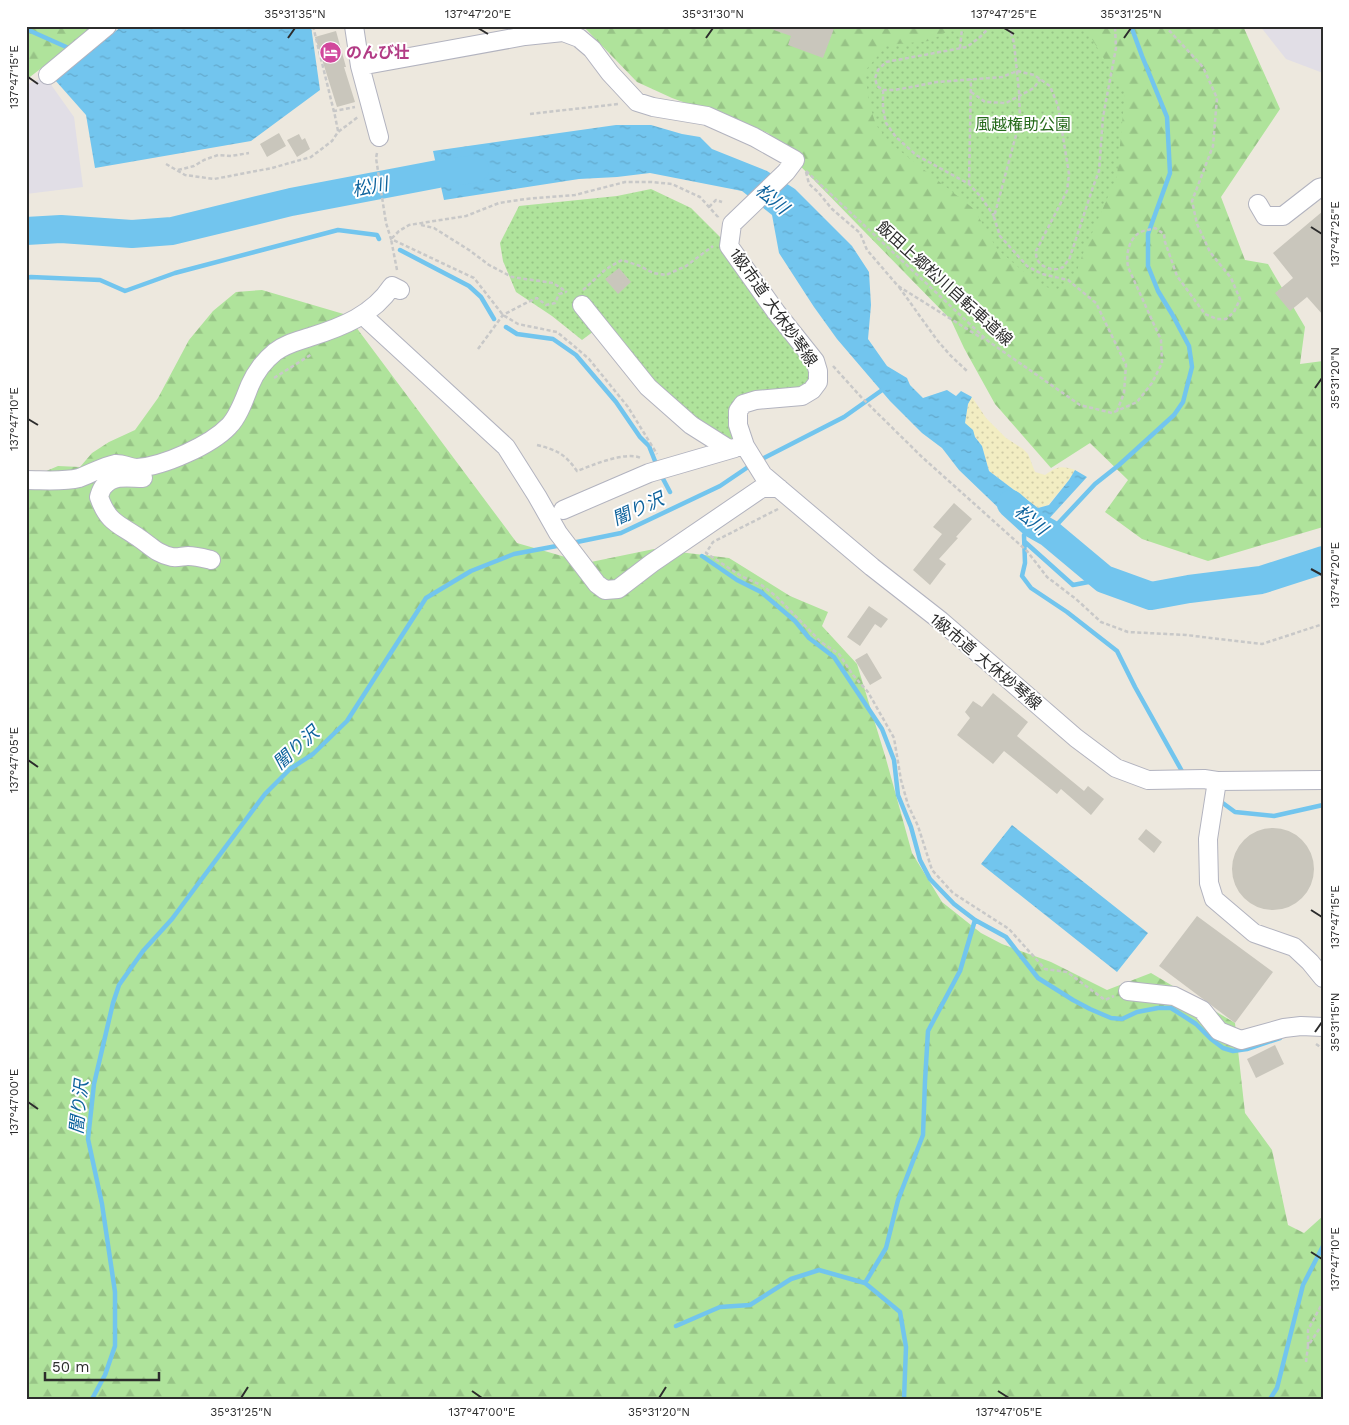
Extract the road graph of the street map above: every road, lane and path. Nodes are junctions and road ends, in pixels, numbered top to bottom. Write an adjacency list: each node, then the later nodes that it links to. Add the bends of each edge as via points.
1 (107, 26): 12 (street)
2 (312, 26): 20 (path)
3 (354, 26): 10 (street)
4 (959, 26): 9 (path, via 962,29)
5 (991, 26): 9 (path, via 967,47)
6 (1009, 26): 11 (path)
7 (1115, 26): 14 (path, via 1116,48 1103,117 1099,171 1069,260 1057,269 1040,263 1036,251 1067,191 1069,174 1058,106 1050,86)
8 (1165, 26): 50 (path, via 1203,67 1217,98 1213,146 1192,201 1197,224 1210,252 1231,278 1240,299 1234,312 1226,319 1206,314 1177,276 1164,234 1156,228 1139,233 1126,258 1161,340 1162,363 1137,402)
9 (960, 48): 15 (path, via 886,62 875,78 877,86)
10 (360, 66): 18 (street, via 563,32 592,48); 19 (street)
11 (1017, 72): 13 (path, via 1002,77); 14 (path); 17 (path)
12 (48, 75)
13 (971, 79): 15 (path); 16 (path)
14 (1040, 79): 17 (path, via 1034,88)
15 (883, 90): 29 (path, via 882,108 886,123 896,137 916,155)
16 (970, 92): 17 (path, via 985,102 1006,103); 29 (path)
17 (1019, 97): 34 (path, via 1020,120)
18 (637, 102): 21 (path); 28 (street, via 707,116 732,126 795,160)
19 (372, 108): 20 (path); 22 (path); 23 (street)
20 (334, 112): 22 (path)
21 (530, 114)
22 (338, 132): 27 (path, via 332,141 311,157 272,168 214,179 185,175)
23 (379, 137)
24 (249, 153): 27 (path, via 218,155)
25 (376, 158): 37 (path)
26 (166, 164): 27 (path)
27 (176, 170)
28 (798, 170): 36 (street, 1級市道 大休妙琴線); 39 (path, via 832,209 860,232 867,250); 44 (path, 飯田上郷松川自転車道線)
29 (969, 184): 34 (path)
30 (1323, 187): 32 (street, via 1283,216 1264,216)
31 (722, 202): 33 (path, via 716,200)
32 (1258, 204)
33 (709, 207): 35 (path, via 700,196 672,184 625,182 575,195 499,203 466,216); 36 (path)
34 (994, 217): 50 (path, via 1000,236 1027,266 1042,274 1068,280 1096,303 1126,365 1124,393)
35 (418, 224): 37 (path, via 409,225); 43 (path, via 434,228 512,277 553,283 567,292 559,294 555,303 546,305 537,298)
36 (724, 224): 52 (street, 1級市道 大休妙琴線, via 730,246 815,361 818,371 818,382 802,396 743,404 738,411)
37 (391, 239): 40 (path); 43 (path, via 474,278)
38 (714, 240): 41 (path, via 712,247 686,266 666,275 652,273 622,260 606,269 575,298)
39 (898, 286): 44 (path); 47 (path, via 937,340)
40 (400, 290): 42 (street, via 392,286)
41 (582, 305): 52 (street, via 648,387 691,425)
42 (366, 313): 54 (street, via 347,324 293,342 275,352 251,382 230,425 186,454); 57 (street, via 369,321 506,447 558,533 605,590 618,589 762,488)
43 (503, 315): 45 (path); 55 (path, via 518,324 557,332 589,359 628,406)
44 (988, 341): 50 (path, 飯田上郷松川自転車道線, via 1080,404 1112,413)
45 (478, 348)
46 (317, 351): 48 (path)
47 (967, 371)
48 (270, 382)
49 (862, 398): 61 (path, via 1027,552 1047,577 1101,622 1128,632 1262,644)
50 (1117, 411)
51 (537, 445): 53 (path, via 561,453 577,471)
52 (742, 451): 55 (street); 57 (street, 1級市道 大休妙琴線)
53 (622, 458)
54 (157, 464): 56 (street, via 135,468 116,464 78,478); 60 (street, via 146,478 124,476 103,486 99,497 104,510 114,522 160,554)
55 (665, 468): 59 (street)
56 (26, 480)
57 (779, 488): 58 (street, 1級市道 大休妙琴線)
58 (796, 503): 63 (street, 1級市道 大休妙琴線, via 1116,768 1148,780); 65 (path, via 779,508 713,542 706,552 778,598 821,642 839,654 868,692 894,738 908,805 932,870 953,893 1009,929 1045,969 1067,972 1105,1000)
59 (563, 510)
60 (211, 560)
61 (1323, 624)
62 (1323, 780): 63 (street, 1級市道 大休妙琴線)
63 (1212, 783): 64 (street, via 1208,863 1214,899 1254,933 1294,947)
64 (1323, 978)
65 (1128, 991): 66 (street, via 1174,996 1202,1010 1219,1031 1241,1040 1284,1028)
66 (1323, 1027)
67 (1323, 1302): 69 (path, via 1308,1330)
68 (1323, 1323): 69 (path)
69 (1308, 1346): 70 (path)
70 (1306, 1362)

